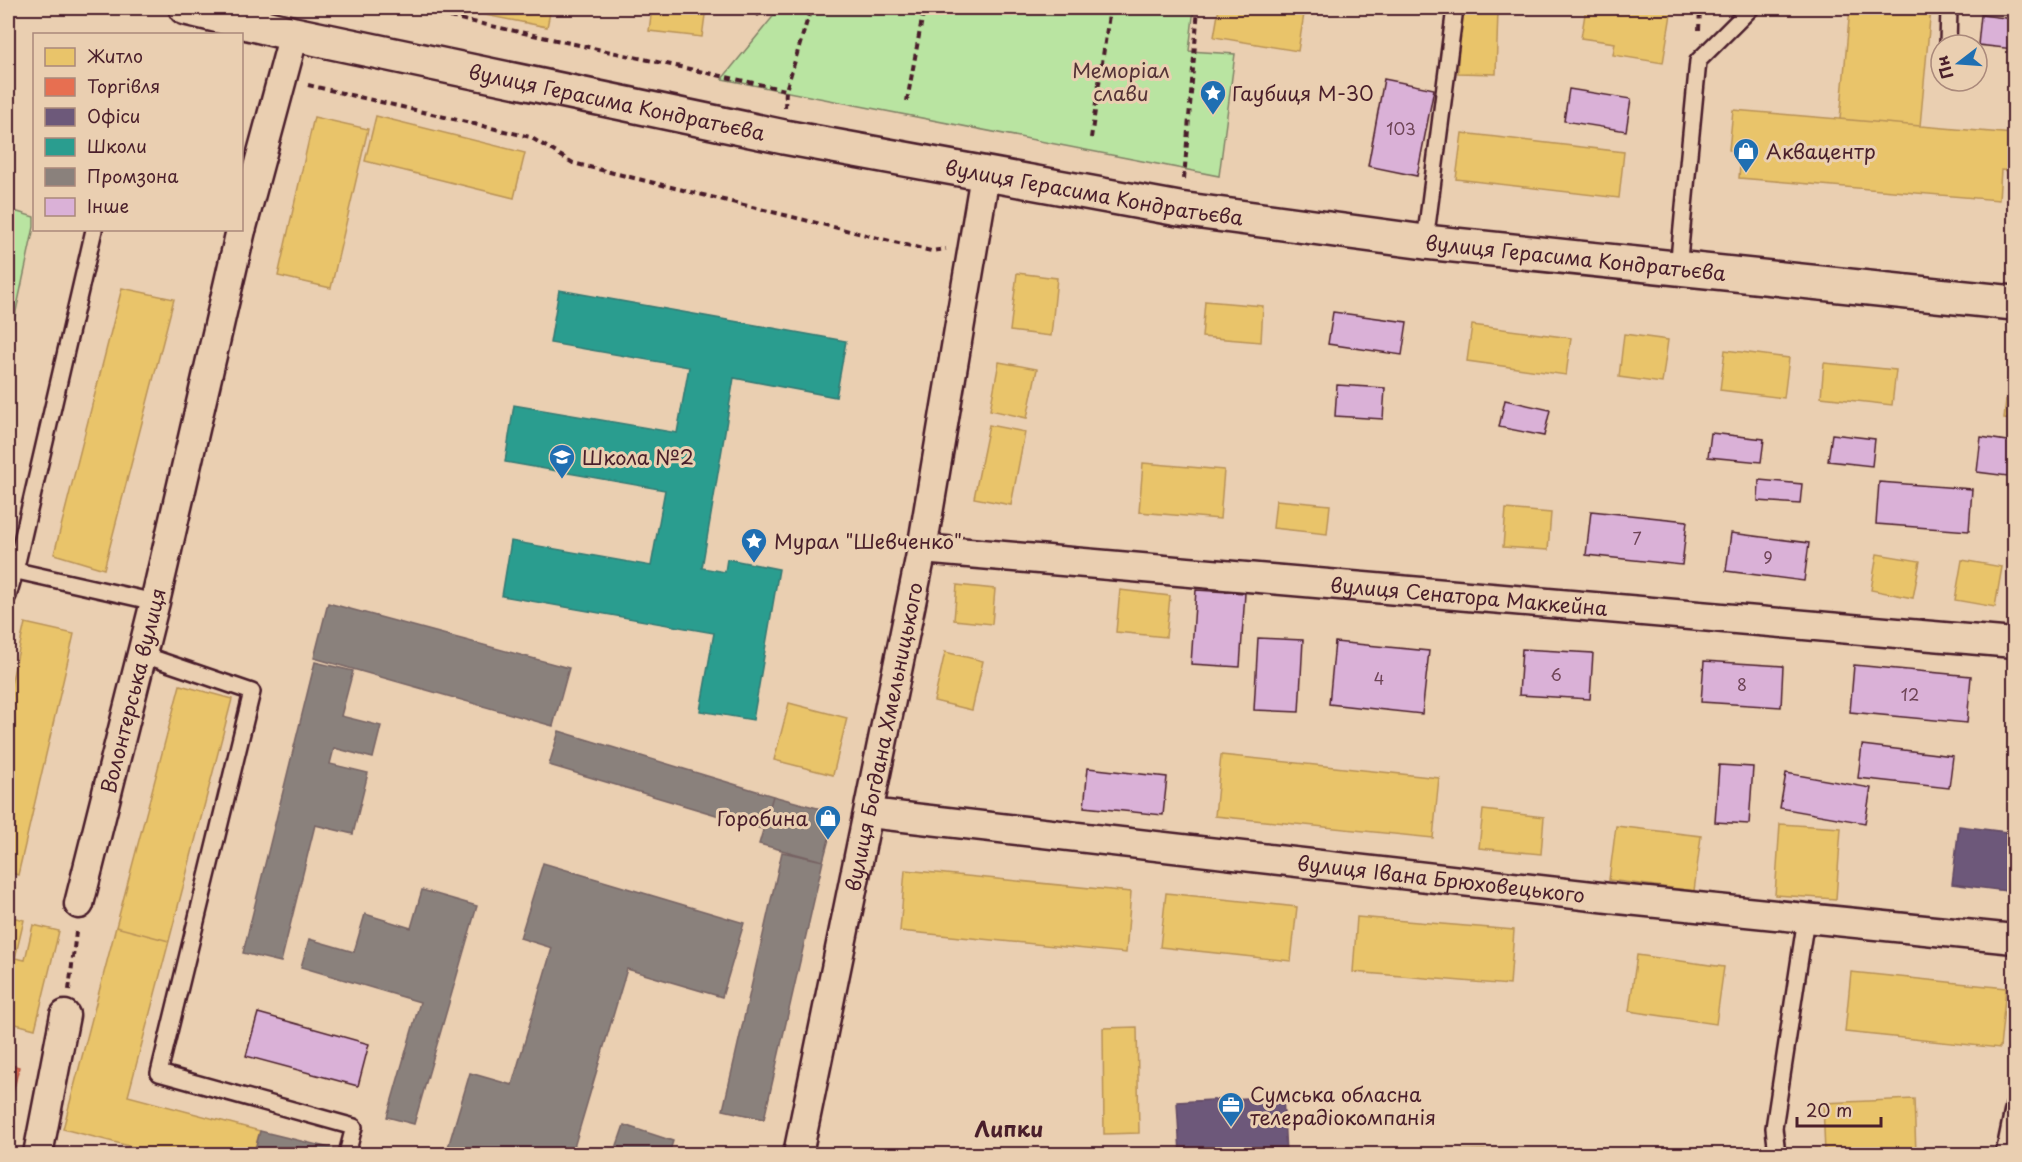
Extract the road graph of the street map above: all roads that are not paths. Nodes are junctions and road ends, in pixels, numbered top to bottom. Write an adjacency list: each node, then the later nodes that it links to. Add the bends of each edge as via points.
1 (186, 8): 6 (street, вулиця Герасима Кондратьєва)
2 (1455, 8): 11 (lane)
3 (1751, 8): 12 (lane, via 1698,61)
4 (1949, 8): 5 (lane)
5 (1948, 33)
6 (294, 34): 7 (street, вулиця Герасима Кондратьєва, via 784,137); 8 (street, Волонтерська вулиця)
7 (986, 175): 11 (street, вулиця Герасима Кондратьєва, via 1179,209); 14 (street, вулиця Богдана Хмельницького)
8 (243, 217)
9 (94, 231): 15 (lane)
10 (240, 231): 17 (street, Волонтерська вулиця)
11 (1425, 242): 12 (street, вулиця Герасима Кондратьєва)
12 (1678, 269): 13 (street, вулиця Герасима Кондратьєва)
13 (2014, 303)
14 (922, 549): 18 (street, вулиця Сенатора Маккейна); 20 (street, вулиця Богдана Хмельницького)
15 (11, 570): 16 (lane); 17 (lane)
16 (8, 596)
17 (155, 602): 19 (street, Волонтерська вулиця)
18 (2014, 644)
19 (141, 654): 21 (street, Волонтерська вулиця); 27 (lane, via 252,692 159,1073 354,1127)
20 (869, 813): 22 (street, вулиця Івана Брюховецького); 28 (street, вулиця Богдана Хмельницького)
21 (79, 904)
22 (1806, 918): 23 (street, вулиця Івана Брюховецького); 29 (lane, via 1774,1128)
23 (2014, 939)
24 (65, 1015): 26 (street)
25 (2014, 1105): 30 (lane)
26 (38, 1155)
27 (347, 1155)
28 (798, 1155)
29 (1777, 1155)
30 (2004, 1155)

